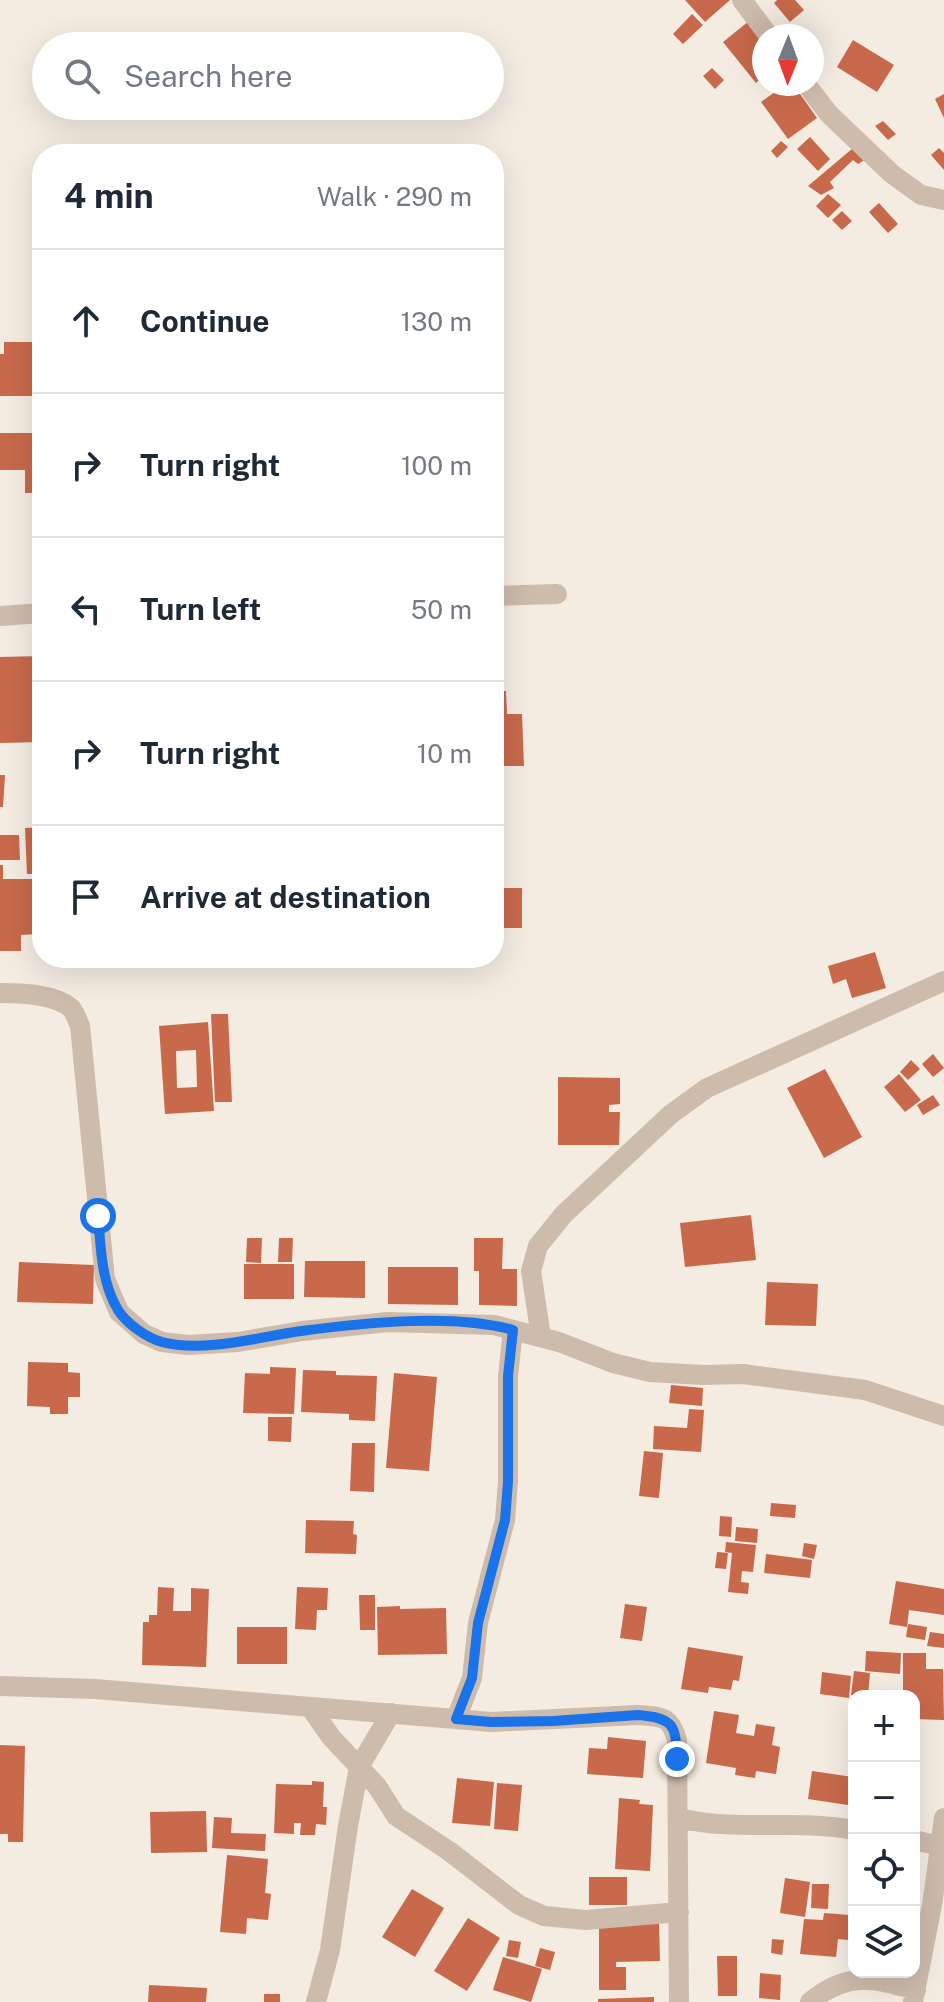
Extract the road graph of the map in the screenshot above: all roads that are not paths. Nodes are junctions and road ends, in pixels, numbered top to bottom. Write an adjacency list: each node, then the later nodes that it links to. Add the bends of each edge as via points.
1 (742, 0): 2 (street)
2 (760, 24)
3 (815, 96): 4 (street, via 892,174 921,195)
4 (944, 200)
5 (557, 594): 6 (street)
6 (504, 596)
7 (32, 614): 8 (street)
8 (0, 616)
9 (942, 984): 12 (street, via 707,1088 671,1114 564,1214 538,1246 531,1271)
10 (0, 993): 11 (street, via 60,1002 73,1010 80,1026 105,1279 119,1312 144,1334 188,1345 388,1322 468,1323)
11 (513, 1330): 12 (street); 17 (street, via 505,1520 478,1623 472,1678)
12 (541, 1337): 13 (street, via 650,1372 743,1374 865,1390)
13 (944, 1416)
14 (0, 1686): 15 (street)
15 (310, 1707): 16 (street); 18 (street)
16 (391, 1713): 17 (street); 18 (street)
17 (456, 1719): 19 (street, via 662,1717 673,1725 677,1740)
18 (359, 1767): 25 (street, via 396,1816 519,1905 544,1916 586,1920); 27 (street, via 330,1950)
19 (679, 1818): 21 (street); 25 (street)
20 (944, 1818): 23 (street)
21 (848, 1829)
22 (920, 1841): 23 (street)
23 (940, 1846): 24 (street)
24 (938, 1908): 26 (street)
25 (679, 1912): 28 (street)
26 (914, 1996): 29 (street, via 887,1982 858,1978 839,1982)
27 (316, 2002)
28 (679, 2002)
29 (810, 2002)

